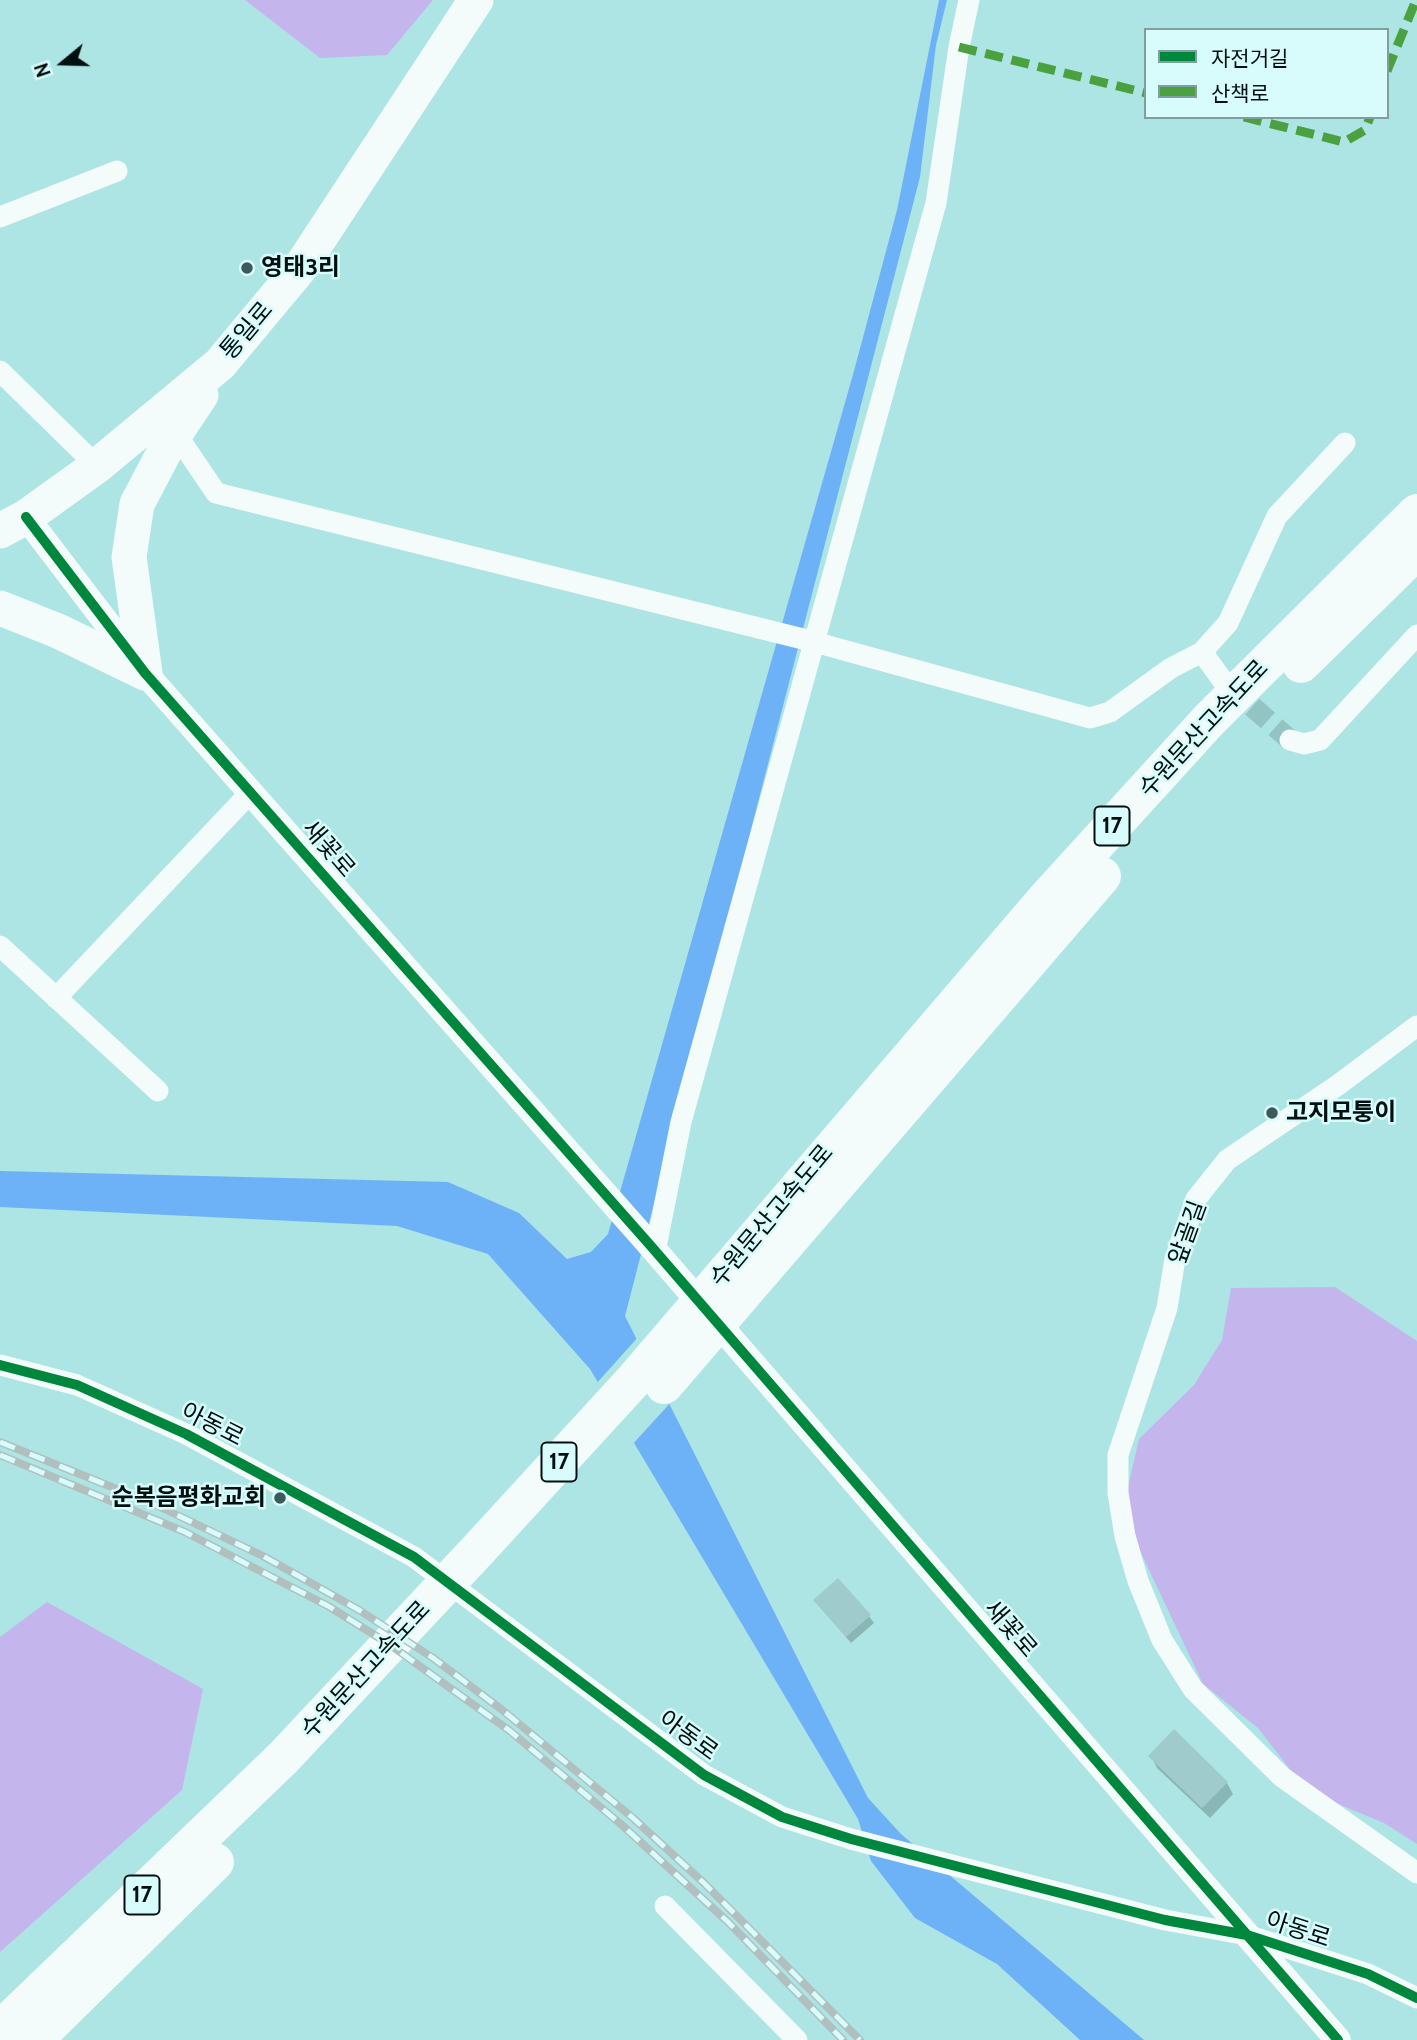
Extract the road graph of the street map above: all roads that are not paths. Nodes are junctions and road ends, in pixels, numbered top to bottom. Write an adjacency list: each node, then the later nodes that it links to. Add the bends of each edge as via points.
1 (476, 0): 5 (main road, 통일로, via 300,268)
2 (969, 0): 15 (street, via 936,203)
3 (117, 171): 4 (street)
4 (0, 217)
5 (220, 364): 7 (main road); 9 (main road, 통일로)
6 (0, 372): 9 (street)
7 (176, 434): 15 (street, via 216,493); 17 (main road, via 137,504 130,557)
8 (1345, 443): 16 (street, via 1278,516 1228,623)
9 (97, 466): 11 (main road, 통일로)
10 (1417, 513): 25 (highway, 수원문산고속도로 / 17, via 1200,730 1045,900)
11 (13, 524): 17 (street, 새꽃로)
12 (1417, 550): 25 (highway, 수원문산고속도로 / 17, via 1240,725)
13 (0, 608): 17 (main road)
14 (1417, 635): 19 (street, via 1320,740 1304,744)
15 (811, 640): 16 (street, via 1090,718 1110,712 1171,667); 26 (street, via 681,1122)
16 (1202, 652): 18 (street)
17 (145, 673): 20 (street, 새꽃로)
18 (1223, 681)
19 (1290, 740)
20 (250, 793): 22 (street); 26 (street, 새꽃로)
21 (0, 946): 22 (street)
22 (56, 998): 24 (street)
23 (1417, 1026): 29 (street, 앞골길, via 1227,1160 1196,1199 1175,1259 1167,1308 1118,1455 1123,1525 1138,1581 1162,1640 1193,1689 1282,1777)
24 (158, 1091)
25 (833, 1168): 28 (highway, 수원문산고속도로 / 17, via 633,1381)
26 (653, 1249): 31 (street, 새꽃로)
27 (0, 1365): 31 (street, 아동로, via 76,1385 186,1434 414,1557 704,1775 782,1817 1165,1920)
28 (291, 1769): 33 (highway, 수원문산고속도로 / 17); 34 (highway, 수원문산고속도로 / 17)
29 (1417, 1873)
30 (665, 1906): 35 (street)
31 (1247, 1935): 32 (street, 아동로, via 1368,1974); 36 (street, 새꽃로)
32 (1417, 1998)
33 (0, 2030)
34 (34, 2040)
35 (797, 2040)
36 (1338, 2040)

